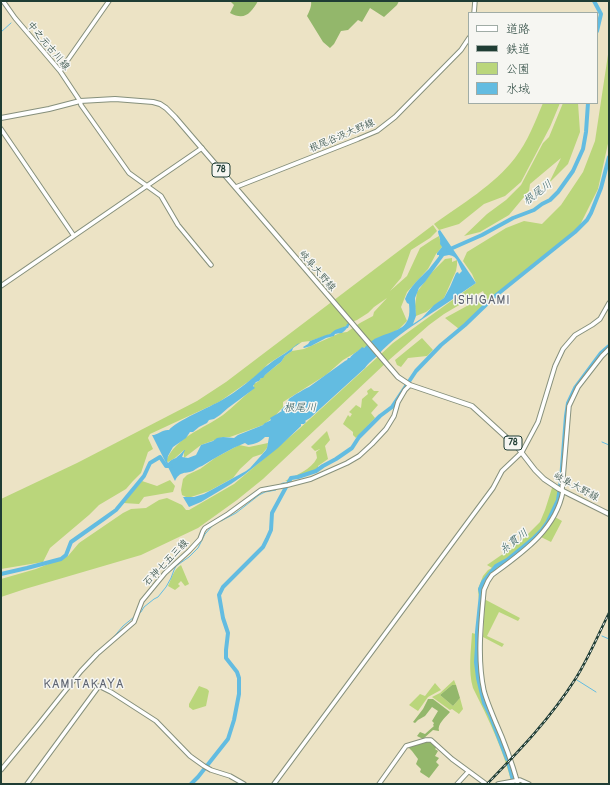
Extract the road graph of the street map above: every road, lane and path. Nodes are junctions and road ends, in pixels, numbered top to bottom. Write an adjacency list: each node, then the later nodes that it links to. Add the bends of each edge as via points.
1 (3, 1): 6 (street, 中之元古川線)
2 (109, 1): 6 (street)
3 (474, 1): 4 (street)
4 (474, 12)
5 (468, 40): 12 (street, 根尾谷汲大野線, via 461,50 395,117 376,131)
6 (60, 71): 7 (street, 中之元古川線)
7 (80, 101): 8 (main road, 岐阜大野線 / 78); 10 (main road, 岐阜大野線 / 78, via 115,99 160,104 171,112); 11 (street, 中之元古川線, via 129,172)
8 (1, 118)
9 (1, 129): 13 (street)
10 (202, 148): 11 (street); 12 (main road, 岐阜大野線 / 78)
11 (147, 186): 13 (street); 14 (street, 中之元古川線, via 161,196 178,226)
12 (236, 187): 18 (main road, 岐阜大野線 / 78, via 398,377)
13 (74, 236): 15 (street)
14 (211, 265)
15 (1, 286)
16 (609, 303): 19 (street, via 600,319 574,335 563,349 555,366 538,422)
17 (609, 349): 20 (street, via 578,387 569,406)
18 (408, 384): 19 (main road, 岐阜大野線 / 78, via 472,406); 22 (street, 石神七五三線, via 386,429 359,456 311,479 261,490 205,528 200,539 165,573 142,601 134,622 81,671)
19 (522, 452): 20 (main road, 岐阜大野線 / 78, via 544,479); 27 (street, via 502,470 493,488)
20 (562, 491): 21 (main road, 岐阜大野線 / 78); 24 (street, via 562,498 554,516 539,538 492,575 484,590 480,652 483,685)
21 (609, 514)
22 (1, 770)
23 (468, 772): 28 (street, via 431,740 426,740 406,746); 29 (street); 30 (street)
24 (517, 781): 31 (street); 32 (street, via 522,780)
25 (27, 784): 26 (street, via 99,686 156,721 190,756 206,767)
26 (244, 784)
27 (274, 784)
28 (379, 784)
29 (457, 784)
30 (486, 784)
31 (498, 784)
32 (529, 784)

